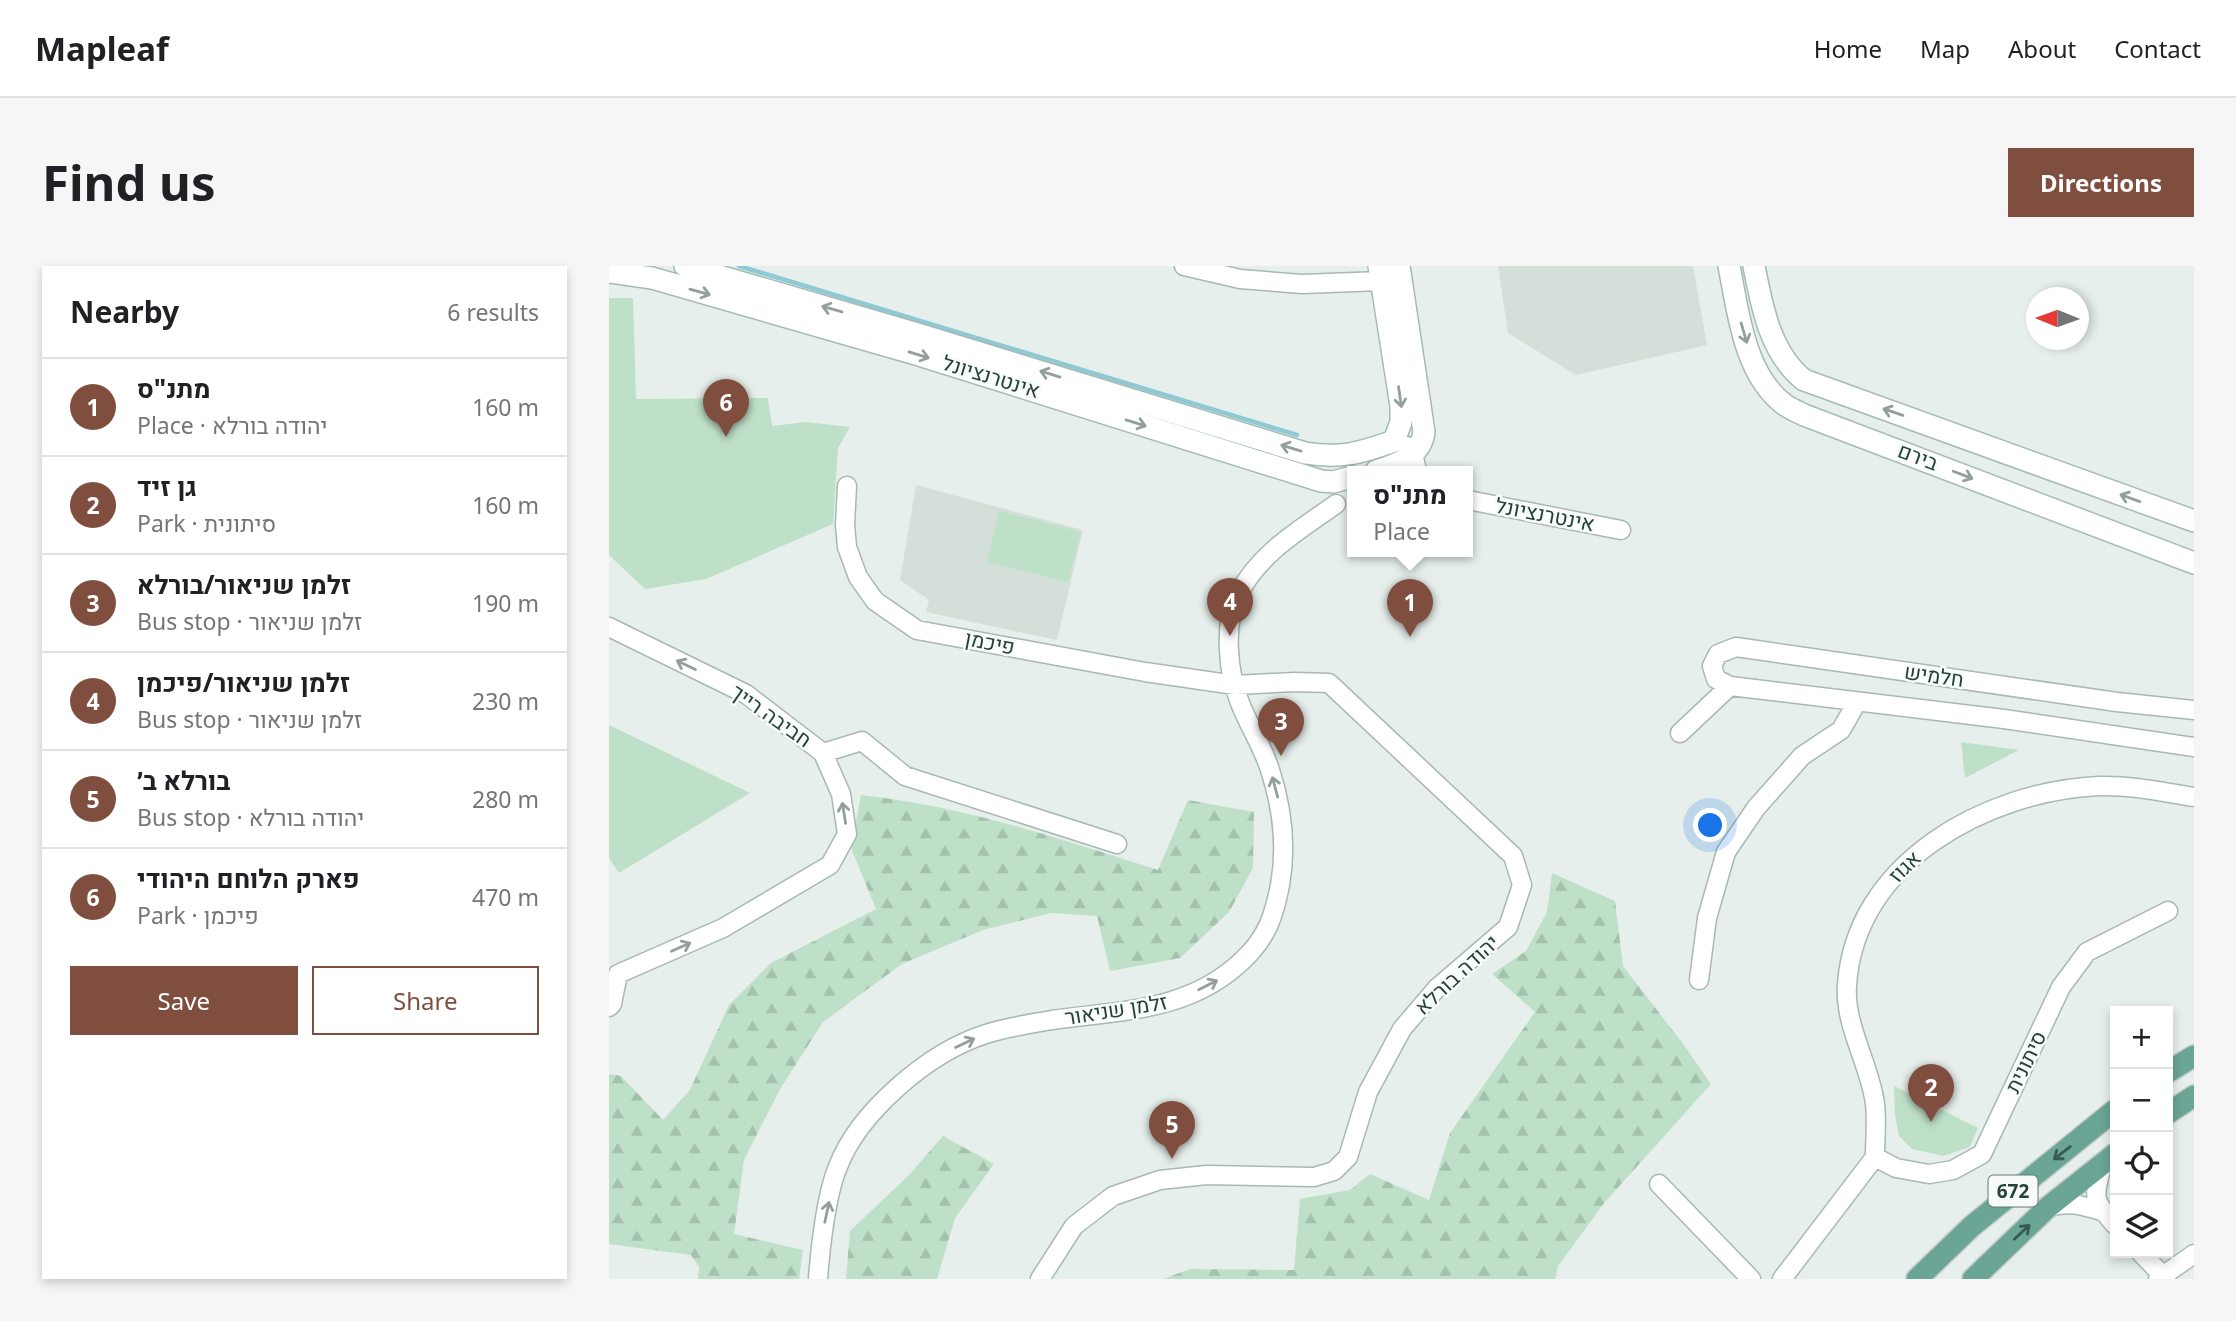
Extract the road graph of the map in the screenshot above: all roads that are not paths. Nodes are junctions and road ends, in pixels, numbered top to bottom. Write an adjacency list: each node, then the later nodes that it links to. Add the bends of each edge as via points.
1 (685, 266): 11 (street, אינטרנציונל, one-way to 1, via 1305,453)
2 (1184, 266): 8 (street, via 1240,279 1302,284)
3 (1399, 266): 9 (street)
4 (1729, 266): 20 (street, בירם, one-way to 20, via 1752,360 1784,404)
5 (1754, 266): 18 (street, בירם, one-way to 5, via 1804,380 1781,355 1770,330)
6 (635, 269): 7 (street, אינטרנציונל); 14 (street, אינטרנציונל, one-way to 14, via 1308,477)
7 (609, 272)
8 (1380, 273): 9 (street); 10 (street, one-way to 10, via 1401,406)
9 (1405, 303): 12 (street, via 1424,426)
10 (1394, 441): 11 (street, אינטרנציונל); 12 (street, via 1405,444)
11 (1358, 454): 14 (street, via 1342,470)
12 (1415, 462): 13 (street)
13 (1389, 466)
14 (1343, 480): 17 (street, via 1331,490)
15 (847, 486): 22 (street, פיכמן, via 847,547 858,577 875,601 917,630)
16 (1473, 501): 19 (street, אינטרנציונל)
17 (1344, 505): 22 (street, זלמן שניאור, via 1271,552 1238,595 1228,638)
18 (2194, 521)
19 (1622, 530)
20 (2194, 563)
21 (609, 627): 28 (street, חביבה רייך, one-way to 21, via 746,695)
22 (1235, 685): 48 (street, זלמן שניאור, one-way to 22, via 836,1171 849,1143 866,1118 917,1072 985,1034 1173,1002 1217,981 1268,932 1282,872 1282,814 1269,766); 49 (street, יהודה בורלא, via 1329,683 1513,856 1522,885 1508,927 1437,988 1402,1028 1368,1092 1348,1157 1334,1171 1314,1177 1206,1175 1160,1180 1113,1196 1074,1226)
23 (1730, 686): 24 (street, חלמיש); 25 (street, חלמיש, via 1716,679 1712,666 1718,654 1736,647); 26 (street)
24 (1857, 702): 27 (street, חלמיש); 33 (street, via 1841,730 1802,757 1756,808 1726,852 1707,918)
25 (2194, 710)
26 (1680, 733)
27 (2194, 747)
28 (823, 753): 30 (street, via 862,741 905,776); 32 (street, חביבה רייך, one-way to 28, via 723,928 831,865 847,834 841,794)
29 (2194, 797): 40 (street, אגוז, via 2100,786 1994,808 1933,841 1891,879 1861,922 1847,985 1847,1003 1875,1104)
30 (1117, 844)
31 (2168, 911): 40 (street, סיתונית, via 2087,952 2061,988 1982,1154 1953,1170 1929,1174 1896,1168)
32 (614, 970): 34 (street)
33 (1699, 980)
34 (609, 1007)
35 (2194, 1056): 36 (main road)
36 (2173, 1069)
37 (2194, 1096): 38 (main road)
38 (2173, 1111)
39 (2110, 1114): 52 (main road, 672, one-way to 52, via 1972,1226)
40 (1875, 1157): 51 (street)
41 (2108, 1159): 43 (main road, 672); 44 (street, via 2095,1195)
42 (1659, 1184): 50 (street)
43 (2047, 1208): 44 (street, via 2071,1204); 53 (main road, 672, one-way to 43)
44 (2110, 1219)
45 (2194, 1254): 47 (street)
46 (2145, 1258): 47 (street)
47 (2162, 1278)
48 (817, 1279)
49 (1040, 1279)
50 (1751, 1279)
51 (1783, 1279)
52 (1917, 1279)
53 (1973, 1279)

